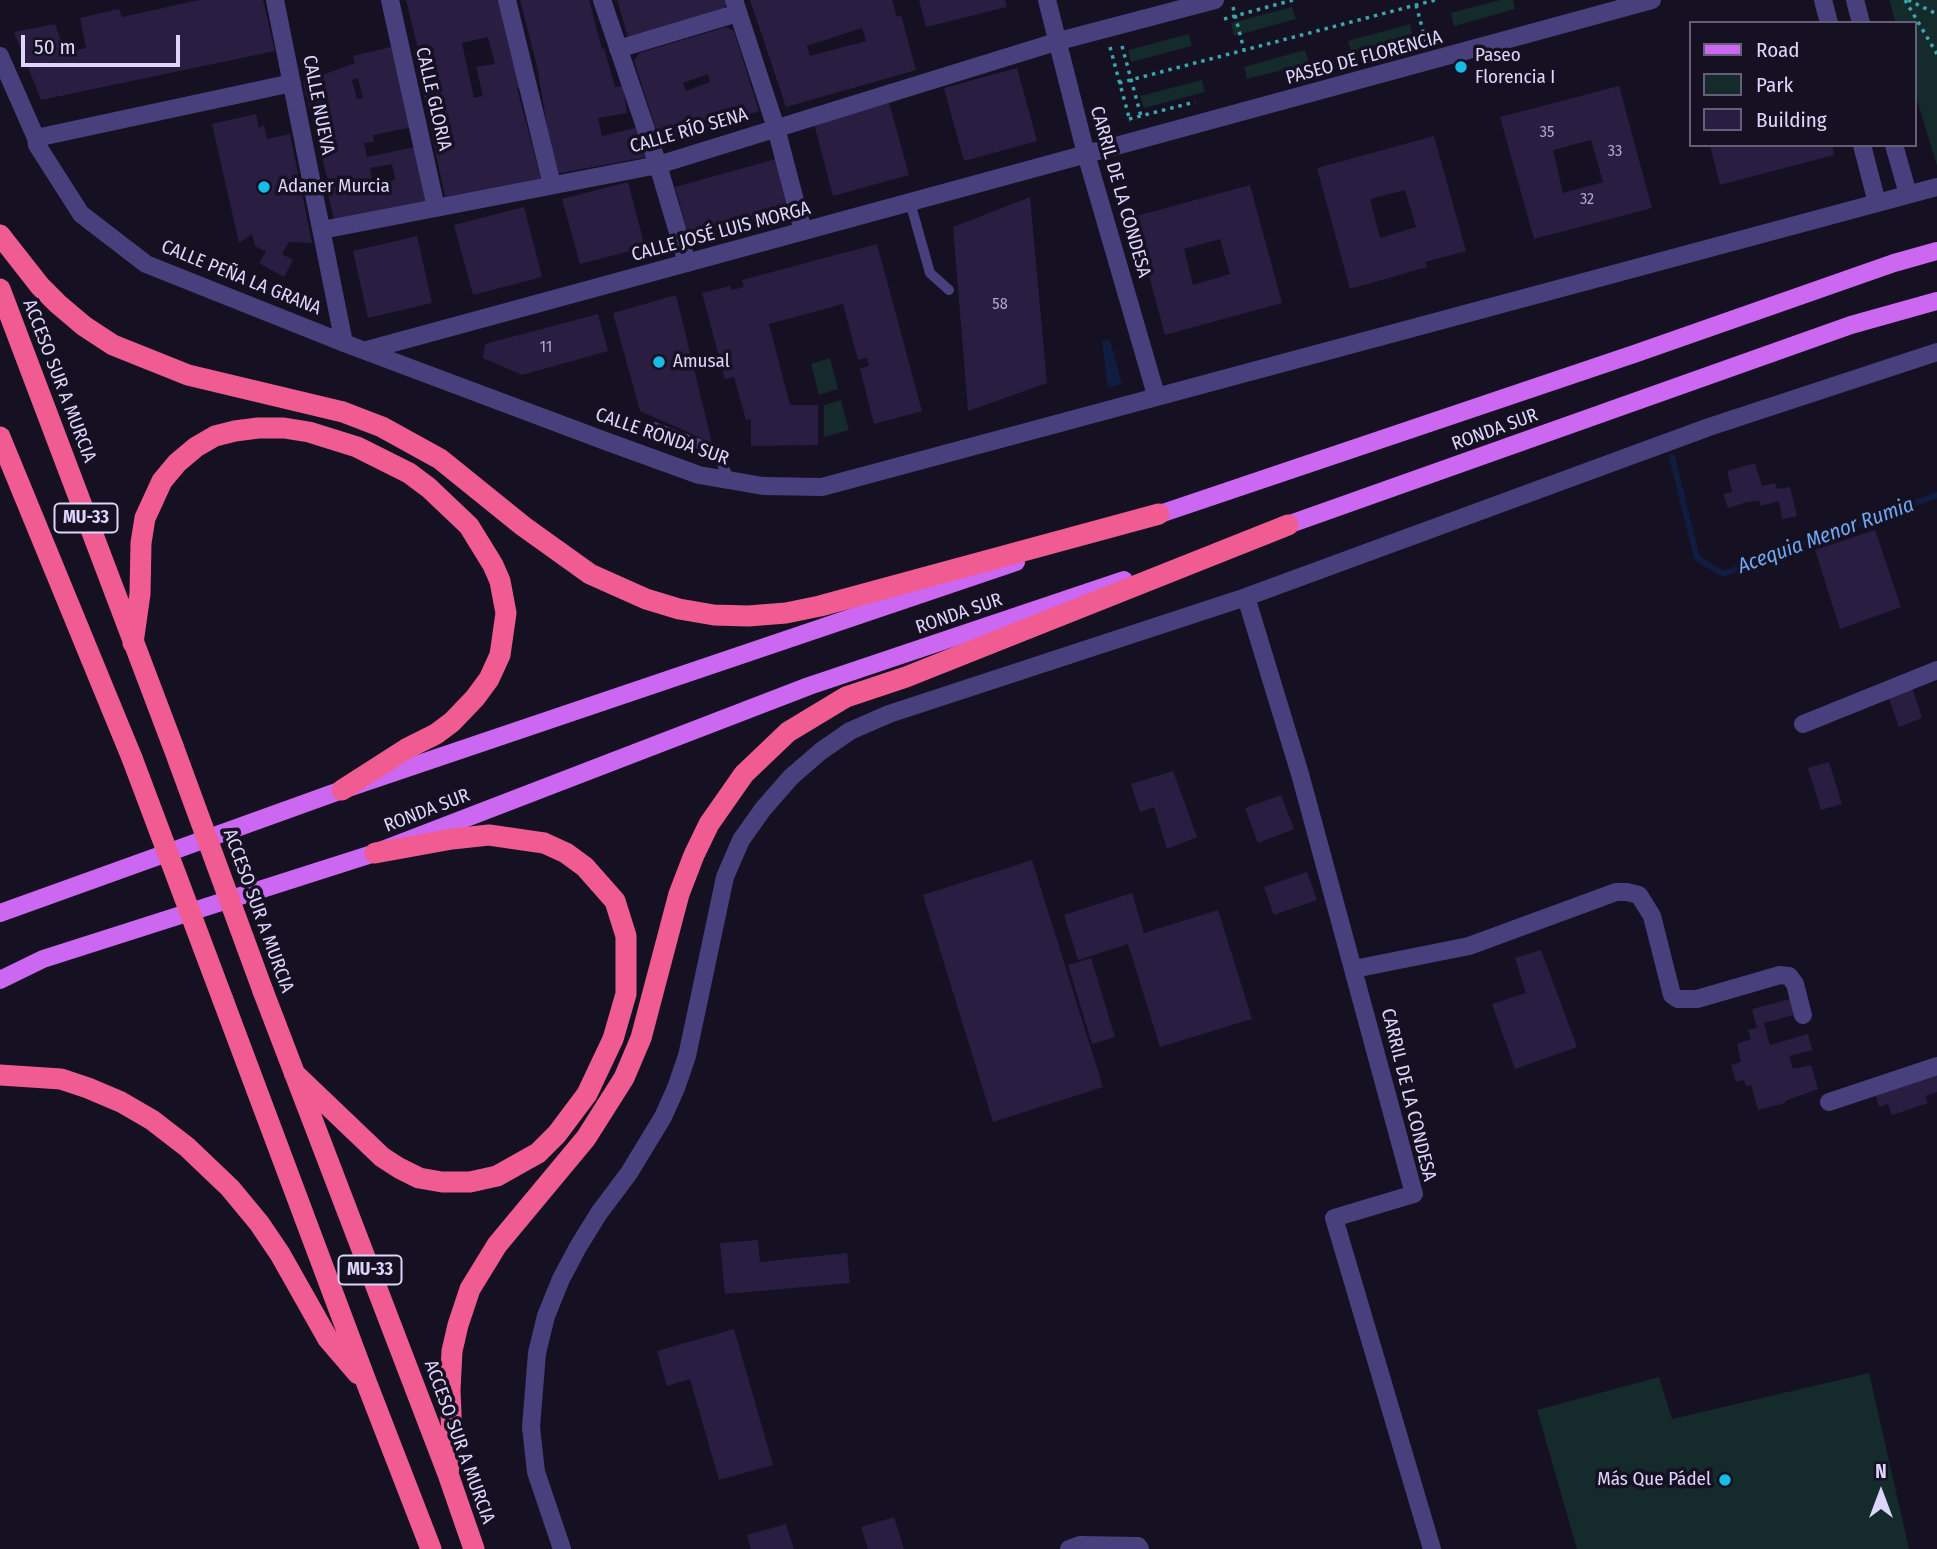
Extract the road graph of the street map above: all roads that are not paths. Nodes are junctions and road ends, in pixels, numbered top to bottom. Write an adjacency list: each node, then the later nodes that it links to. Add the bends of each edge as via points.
1 (275, 0): 16 (street, CALLE NUEVA)
2 (390, 0): 28 (street, CALLE GLORIA)
3 (507, 0): 23 (street)
4 (602, 0): 14 (street)
5 (1047, 0): 13 (street, CARRIL DE LA CONDESA)
6 (1652, 0): 21 (street, PASEO DE FLORENCIA)
7 (1823, 0): 11 (street)
8 (1855, 0): 12 (street)
9 (1224, 2): 13 (street)
10 (736, 7): 14 (street); 17 (street)
11 (1828, 21)
12 (1860, 21)
13 (1059, 41): 17 (street, CALLE RÍO SENA); 21 (street, CARRIL DE LA CONDESA)
14 (618, 49): 22 (street)
15 (0, 56): 18 (street, CALLE PEÑA LA GRANA)
16 (292, 83): 18 (street); 29 (street, CALLE NUEVA)
17 (776, 128): 22 (street, CALLE RÍO SENA); 30 (street)
18 (36, 138): 37 (street, CALLE PEÑA LA GRANA, via 80,214 146,264)
19 (1863, 147): 27 (street)
20 (1895, 147): 25 (street)
21 (1086, 155): 26 (street, CALLE JOSÉ LUIS MORGA); 40 (street, CARRIL DE LA CONDESA)
22 (658, 165): 23 (street, CALLE RÍO SENA); 33 (street)
23 (552, 185): 28 (street, CALLE RÍO SENA)
24 (1937, 187): 25 (street, CALLE RONDA SUR)
25 (1908, 194): 27 (street, CALLE RONDA SUR)
26 (910, 202): 30 (street, CALLE JOSÉ LUIS MORGA); 35 (lane, via 930,273)
27 (1877, 203): 40 (street, CALLE RONDA SUR)
28 (436, 208): 29 (street, CALLE RÍO SENA)
29 (322, 230): 37 (street, CALLE NUEVA)
30 (803, 231): 33 (street, CALLE JOSÉ LUIS MORGA)
31 (0, 235): 44 (highway, via 58,304 113,345 188,375 295,399 382,427 440,459 590,574 679,609 714,615 786,613)
32 (1937, 251): 44 (main road, RONDA SUR)
33 (687, 263): 38 (street, CALLE JOSÉ LUIS MORGA)
34 (0, 289): 47 (highway, ACCESO SUR A MURCIA / MU-33)
35 (949, 290)
36 (1937, 301): 45 (main road, RONDA SUR, via 1851,325)
37 (344, 343): 38 (street, CALLE PEÑA LA GRANA)
38 (367, 350): 43 (street, CALLE RONDA SUR, via 608,442)
39 (1937, 352): 46 (street, via 1709,427)
40 (1156, 395): 43 (street, CALLE RONDA SUR, via 822,487)
41 (654, 427): 43 (lane, via 715,450)
42 (0, 437): 60 (highway, MU-33, bridge, via 132,758)
43 (731, 482)
44 (1159, 514): 50 (main road, RONDA SUR)
45 (1288, 525): 51 (main road, RONDA SUR, via 809,686); 61 (highway, via 846,697 788,732 744,775 709,824 694,856 624,1078 586,1138 497,1245 470,1289 452,1351)
46 (1246, 597): 53 (street, CARRIL DE LA CONDESA); 64 (street, via 850,731 791,777 763,809 741,840 725,877 676,1088 629,1173 578,1247 546,1316 537,1353 531,1427 536,1472)
47 (134, 643): 50 (highway, via 145,518 162,481 196,447 235,431 284,428 357,447 409,473 469,526 493,565 506,613 500,655 489,679 452,722); 57 (highway, ACCESO SUR A MURCIA / MU-33, bridge)
48 (1937, 670): 49 (street)
49 (1803, 724)
50 (342, 790): 52 (main road, RONDA SUR)
51 (375, 853): 54 (main road, RONDA SUR, via 43,959); 57 (highway, via 489,835 544,843 585,867 615,901 626,936 626,994 613,1039 587,1094 547,1143 497,1176 470,1182 419,1178 399,1168)
52 (0, 913)
53 (1354, 969): 55 (street, via 1469,946 1616,892 1627,892 1639,895 1652,916 1672,995 1697,999 1789,976); 67 (street, CARRIL DE LA CONDESA, via 1414,1194 1334,1218)
54 (0, 980)
55 (1803, 1015)
56 (1937, 1066): 59 (street)
57 (294, 1073): 61 (highway, ACCESO SUR A MURCIA / MU-33)
58 (0, 1075): 60 (highway, via 61,1079 88,1087 152,1120 187,1147 259,1223 328,1339)
59 (1829, 1102)
60 (367, 1384): 62 (highway, MU-33)
61 (448, 1474): 63 (highway, ACCESO SUR A MURCIA / MU-33)
62 (431, 1549)
63 (474, 1549)
64 (562, 1549)
65 (1069, 1549): 66 (street, via 1080,1545)
66 (1140, 1549)
67 (1432, 1549)

